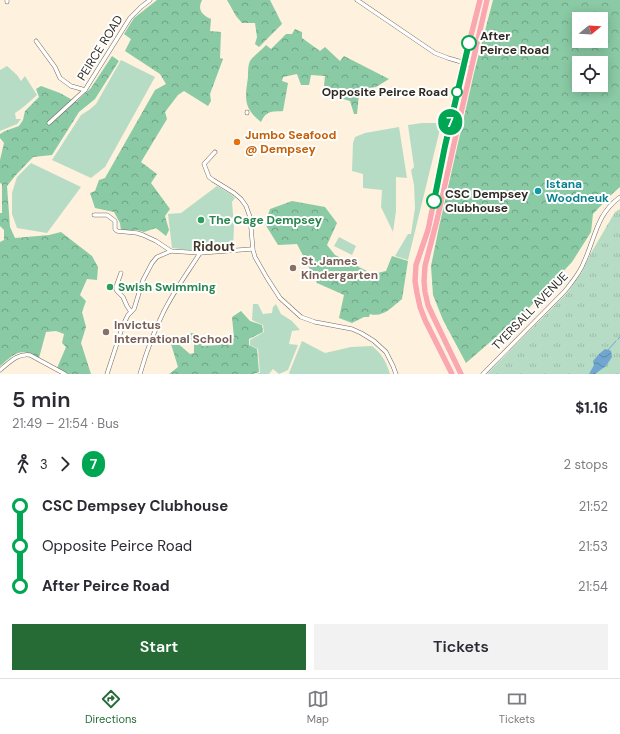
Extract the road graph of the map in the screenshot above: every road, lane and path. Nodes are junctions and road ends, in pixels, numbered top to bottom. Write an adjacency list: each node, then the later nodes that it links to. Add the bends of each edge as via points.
1 (150, 0): 8 (street, PEIRCE ROAD, via 130,18)
2 (358, 0): 6 (street, via 435,53)
3 (487, 0): 4 (main road, via 482,4); 7 (main road)
4 (479, 2): 6 (main road)
5 (36, 41): 8 (street, PEIRCE ROAD, via 55,66 60,78 71,86)
6 (464, 63): 7 (street); 11 (main road)
7 (472, 64): 12 (main road)
8 (85, 90): 9 (street, PEIRCE ROAD)
9 (49, 123)
10 (215, 152): 15 (street, via 204,164 209,177 234,193 246,206 250,217)
11 (439, 173): 12 (main road); 25 (main road, via 428,230 416,265 415,281 425,320)
12 (448, 173): 26 (main road, via 425,266 424,281 428,305)
13 (620, 197): 27 (street, TYERSALL AVENUE, via 608,207 600,220 576,277)
14 (94, 215): 16 (street, via 107,215 115,221 117,231 143,235)
15 (252, 249): 17 (street); 24 (street, via 280,298 299,315 315,322 361,333 386,352)
16 (172, 251): 17 (street); 19 (street, via 157,257 152,263)
17 (200, 253): 23 (street, via 164,310)
18 (121, 274): 19 (street, via 116,289)
19 (131, 312): 22 (street, via 123,325)
20 (0, 370): 21 (street, via 18,356 26,354)
21 (65, 374)
22 (107, 374)
23 (140, 374)
24 (396, 374)
25 (452, 374)
26 (462, 374)
27 (483, 374)

